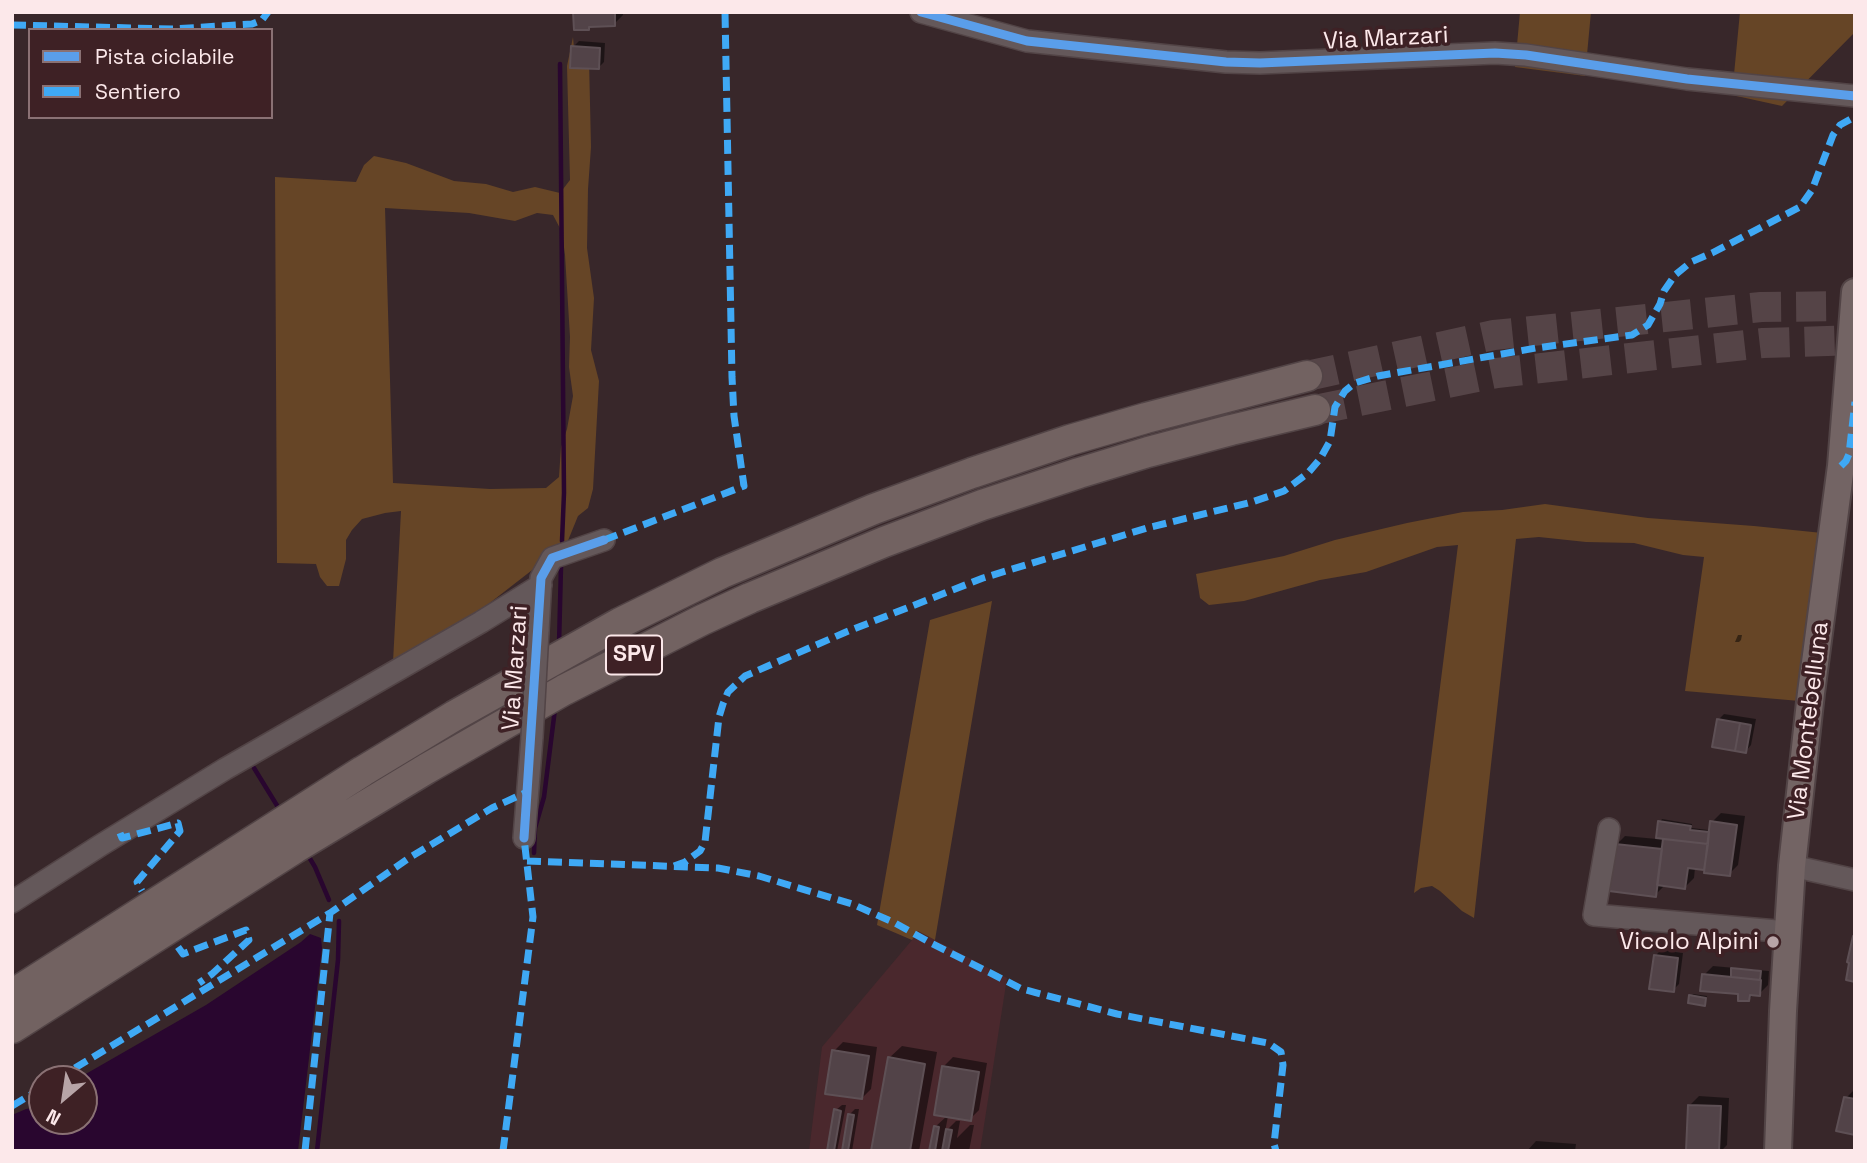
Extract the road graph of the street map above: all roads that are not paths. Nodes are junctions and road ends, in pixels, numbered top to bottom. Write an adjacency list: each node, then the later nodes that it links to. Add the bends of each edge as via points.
1 (921, 12): 2 (street, Via Marzari, via 1027,41 1226,62 1526,54 1686,79)
2 (1855, 96)
3 (1855, 292): 10 (main road, Via Montebelluna, via 1841,466)
4 (1307, 376): 14 (highway, SPV, via 1146,418 972,472 722,573 620,623 454,716)
5 (1315, 410): 15 (highway, SPV, via 1148,452 982,505 884,541 702,620 564,690 426,769)
6 (604, 540): 7 (street, Via Marzari, via 552,558)
7 (541, 585): 9 (street, Via Marzari, bridge); 12 (street, via 225,769)
8 (1609, 829): 13 (street, via 1594,915)
9 (524, 838)
10 (1792, 866): 11 (street); 13 (main road, Via Montebelluna)
11 (1855, 880)
12 (12, 901)
13 (1788, 932): 16 (main road, Via Montebelluna)
14 (12, 995)
15 (12, 1028)
16 (1778, 1151)

